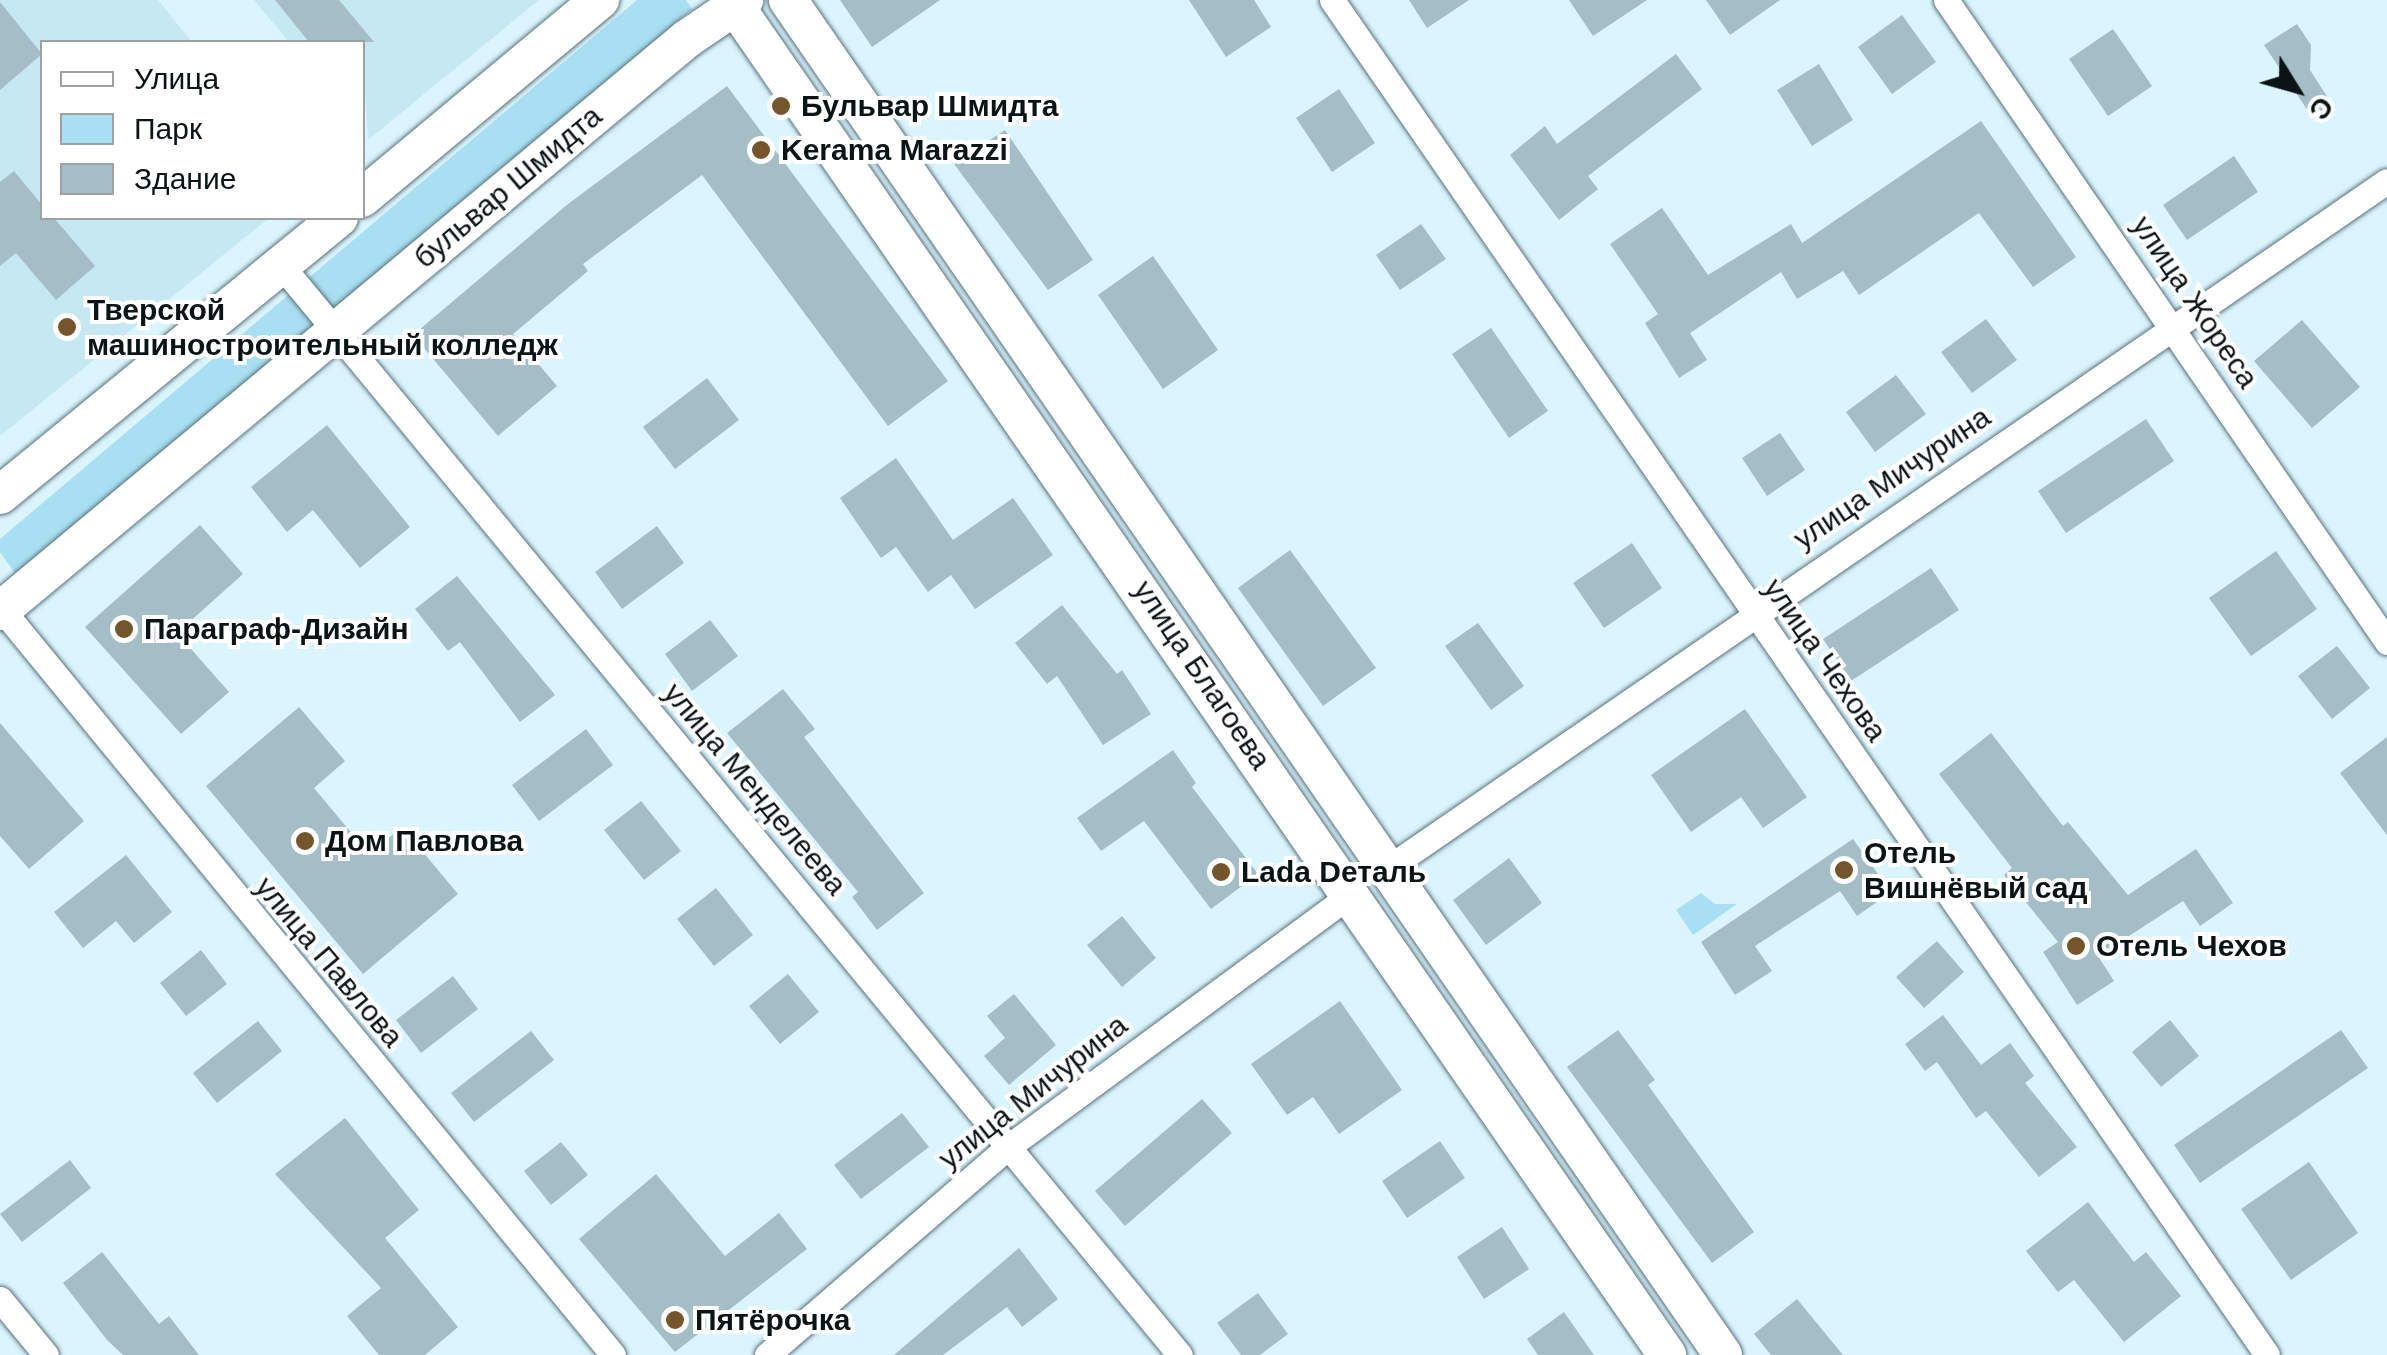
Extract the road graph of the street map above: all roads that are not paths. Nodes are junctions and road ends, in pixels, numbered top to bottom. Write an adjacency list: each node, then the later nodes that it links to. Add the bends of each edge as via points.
1 (600, 0): 7 (main road)
2 (788, 0): 17 (main road, улица Благоева)
3 (1332, 0): 14 (street, улица Чехова)
4 (1946, 0): 10 (street, улица Жореса)
5 (737, 2): 11 (main road, бульвар Шмидта); 16 (main road, улица Благоева)
6 (2387, 181): 10 (street, улица Мичурина)
7 (365, 196)
8 (337, 220): 9 (main road)
9 (281, 265): 11 (street, улица Менделеева); 12 (main road)
10 (2172, 326): 14 (street, улица Мичурина); 15 (street, улица Жореса)
11 (336, 331): 13 (main road, бульвар Шмидта); 20 (street, улица Менделеева)
12 (0, 495)
13 (1, 609): 23 (street, улица Павлова)
14 (1753, 613): 17 (street, улица Мичурина); 28 (street, улица Чехова)
15 (2387, 642)
16 (1326, 856): 17 (main road, via 1368,874); 18 (main road, улица Благоева)
17 (1388, 868): 19 (main road, улица Благоева)
18 (1351, 894): 19 (main road, via 1383,889); 20 (street, улица Мичурина); 26 (main road, улица Благоева)
19 (1416, 910): 27 (main road, улица Благоева)
20 (1008, 1147): 24 (street, улица Мичурина); 25 (street, улица Менделеева)
21 (0, 1299): 22 (street)
22 (46, 1355)
23 (613, 1355)
24 (766, 1355)
25 (1180, 1355)
26 (1668, 1355)
27 (1723, 1355)
28 (2266, 1355)

